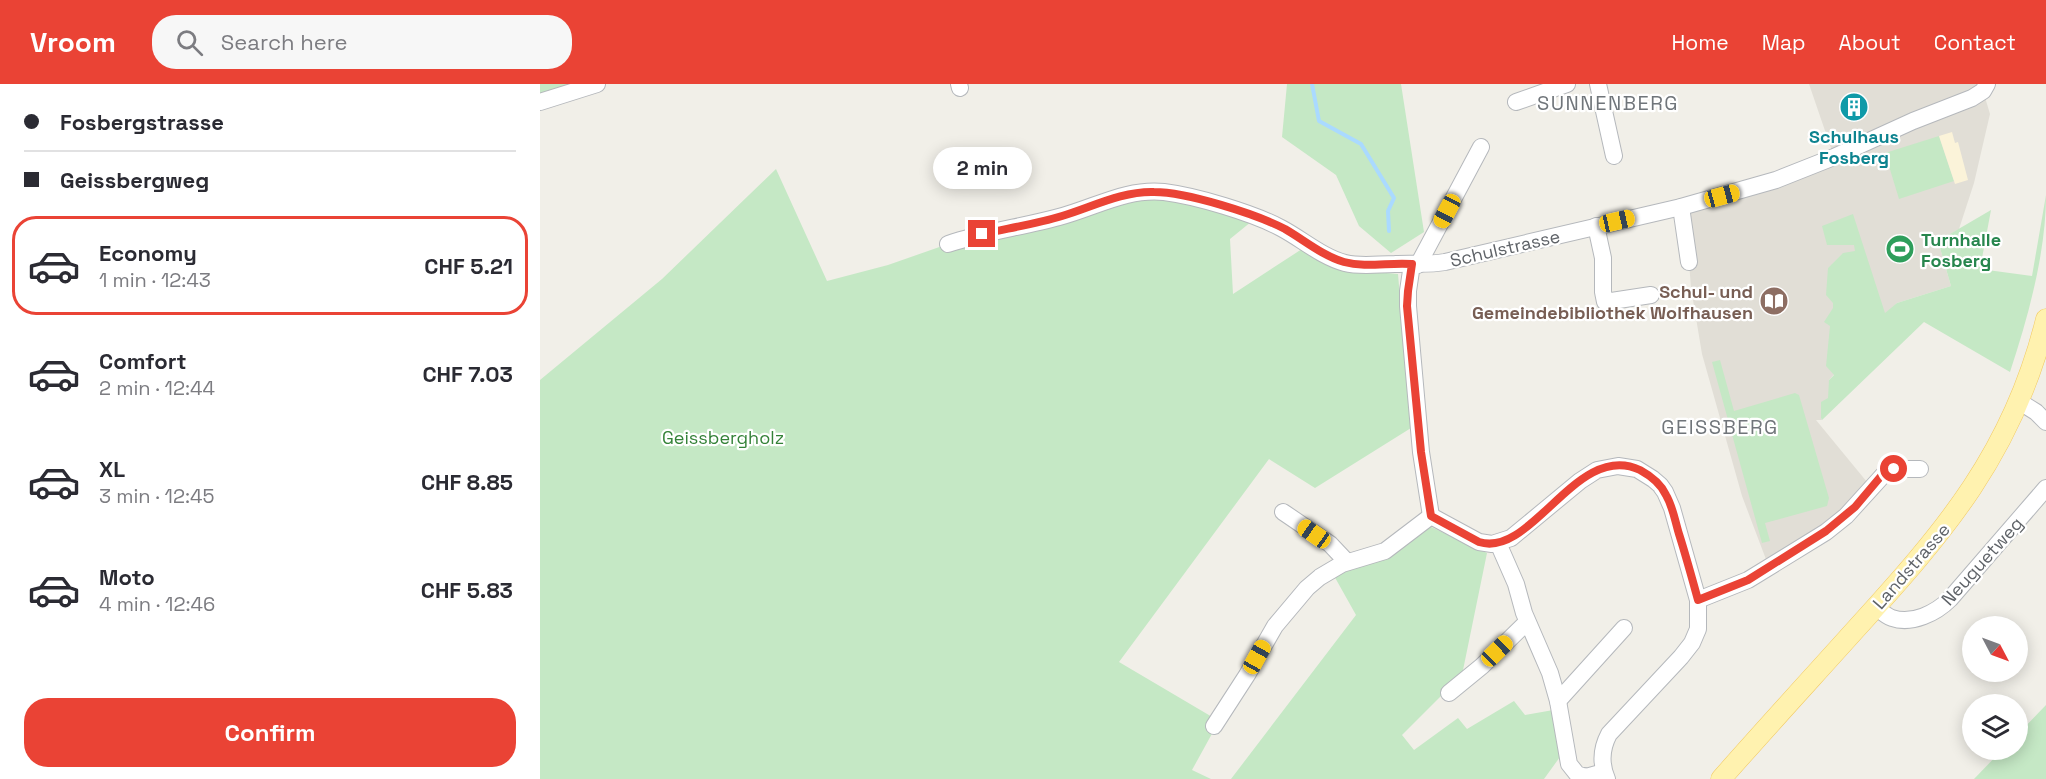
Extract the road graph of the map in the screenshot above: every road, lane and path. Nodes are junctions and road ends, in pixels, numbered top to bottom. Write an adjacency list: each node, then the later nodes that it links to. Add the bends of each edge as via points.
1 (597, 84): 5 (street)
2 (1567, 84): 6 (street)
3 (1598, 84): 8 (street)
4 (1987, 84): 9 (street, Schulstrasse, via 1979,95 1787,176)
5 (540, 102)
6 (1516, 102)
7 (1481, 147): 13 (street)
8 (1614, 156)
9 (1681, 207): 10 (street, Schulstrasse); 12 (street)
10 (1596, 226): 13 (street, Schulstrasse, via 1462,259); 14 (street, via 1603,258 1605,302)
11 (948, 244): 13 (street, Schulstrasse, via 1062,216 1125,195 1153,192 1192,198 1264,220 1345,262)
12 (1689, 262)
13 (1415, 264): 21 (street, via 1407,306)
14 (1651, 295)
15 (2046, 319): 16 (main road, Landstrasse)
16 (2020, 402): 17 (street); 25 (main road, Landstrasse, via 1967,496)
17 (2046, 422)
18 (1920, 469): 24 (street, via 1884,473 1851,511 1826,531 1748,580)
19 (2046, 489): 25 (street, Neuguetweg, via 1941,607 1905,620 1892,618)
20 (1283, 512): 23 (street, via 1330,544)
21 (1431, 516): 22 (street, via 1479,542); 23 (street, via 1385,551)
22 (1498, 543): 24 (street, via 1518,533 1597,470 1618,466 1637,469 1665,492); 26 (street)
23 (1347, 561): 30 (street, via 1314,581 1288,609)
24 (1698, 600): 31 (street, via 1700,620 1692,643 1609,734 1602,750)
25 (1876, 607): 32 (main road, Landstrasse)
26 (1527, 622): 28 (street); 29 (street, via 1546,660)
27 (1624, 628): 29 (street)
28 (1449, 693)
29 (1558, 701): 31 (street, via 1571,768 1586,777)
30 (1214, 726)
31 (1605, 776)
32 (1720, 779)

